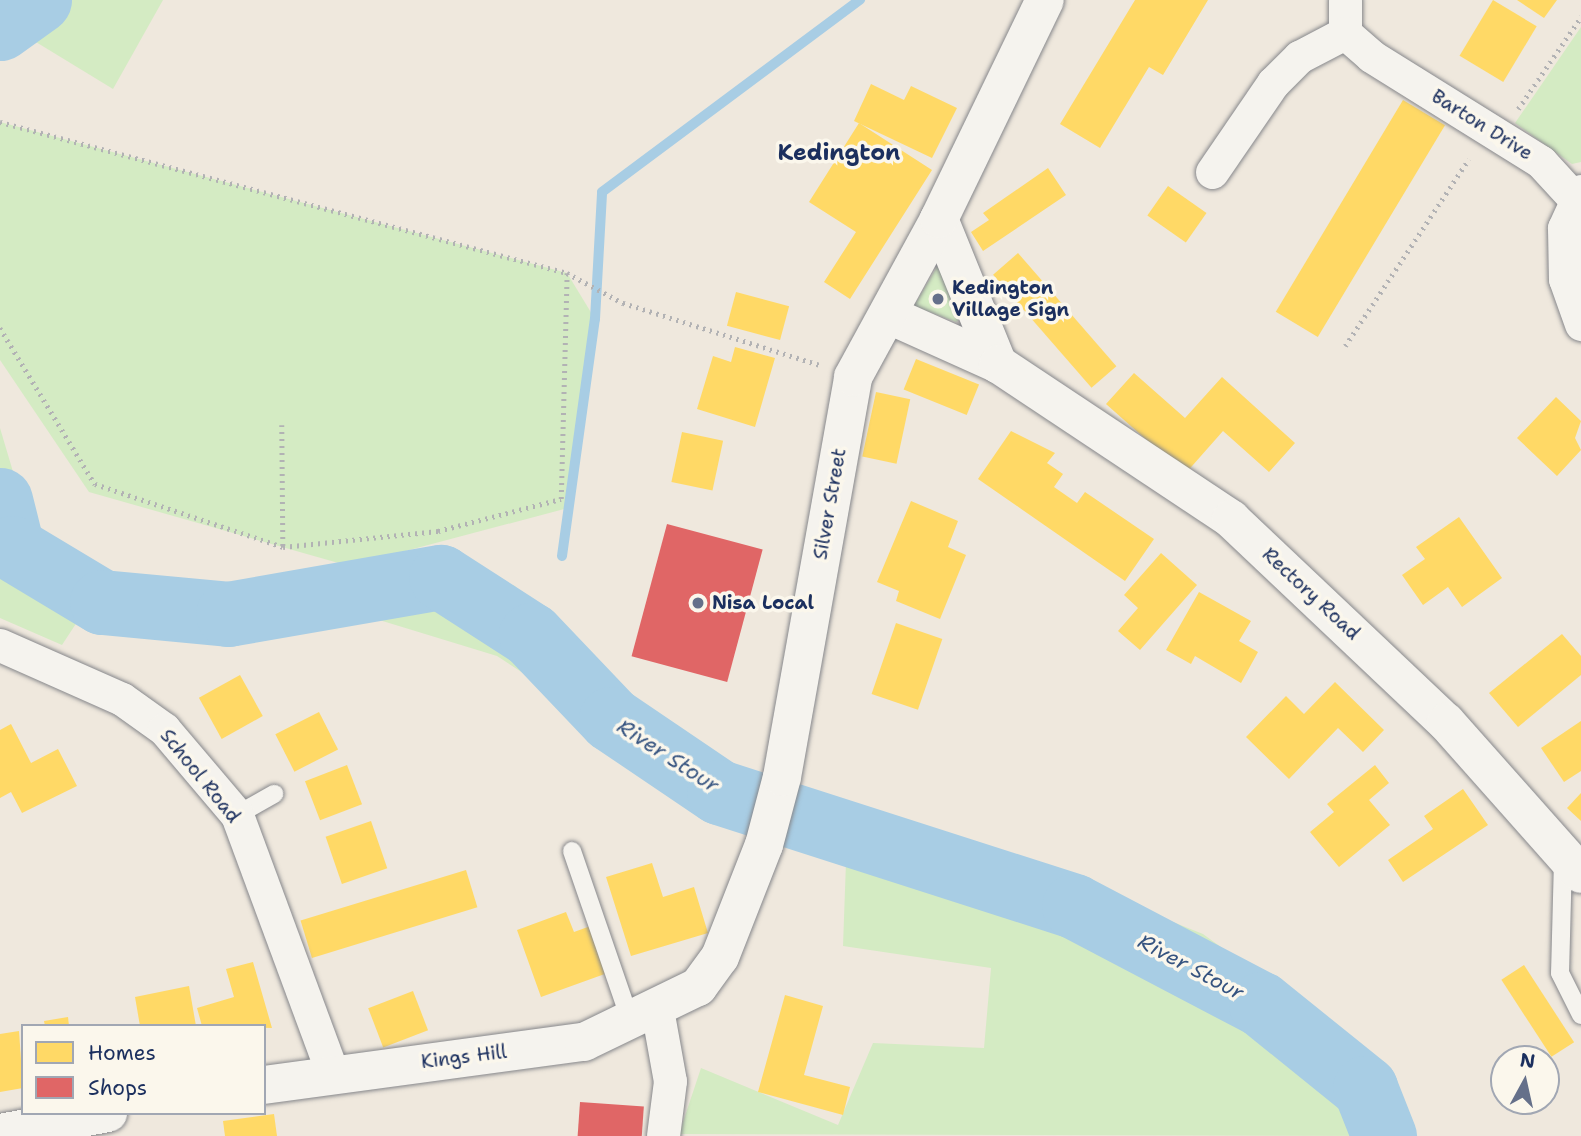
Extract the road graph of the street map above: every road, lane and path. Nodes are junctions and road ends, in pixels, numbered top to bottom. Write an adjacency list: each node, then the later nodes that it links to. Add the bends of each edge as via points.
1 (1045, 0): 9 (street, Silver Street)
2 (1345, 0): 4 (street)
3 (1581, 17): 6 (path)
4 (1345, 33): 6 (street, Barton Drive); 7 (street, via 1299,57 1273,83)
5 (0, 122): 10 (path)
6 (1494, 132): 8 (street, Barton Drive, via 1541,162); 14 (path)
7 (1212, 172)
8 (1578, 195): 12 (street, Barton Drive, via 1564,229 1565,279)
9 (939, 219): 11 (street, Silver Street); 15 (street)
10 (567, 273): 16 (path, via 623,303); 18 (path, via 561,499 438,531)
11 (889, 315): 15 (street, Rectory Road); 16 (street, Silver Street)
12 (1581, 324)
13 (0, 328): 18 (path, via 95,484)
14 (1345, 346)
15 (998, 365): 23 (street, Rectory Road, via 1231,519 1446,722)
16 (853, 377): 24 (street, Silver Street, via 782,778 764,845 720,957 698,987)
17 (282, 425): 18 (path)
18 (283, 547)
19 (0, 645): 21 (street, School Road, via 122,699 164,729)
20 (274, 794): 21 (lane)
21 (237, 815): 26 (street, School Road)
22 (572, 851): 24 (lane)
23 (1572, 864): 25 (lane, via 1560,973)
24 (644, 1015): 26 (street, Kings Hill, via 584,1042); 30 (street, via 670,1081)
25 (1581, 1015)
26 (332, 1072): 27 (street, Kings Hill)
27 (266, 1085)
28 (97, 1115): 29 (street)
29 (0, 1133)
30 (663, 1136)

